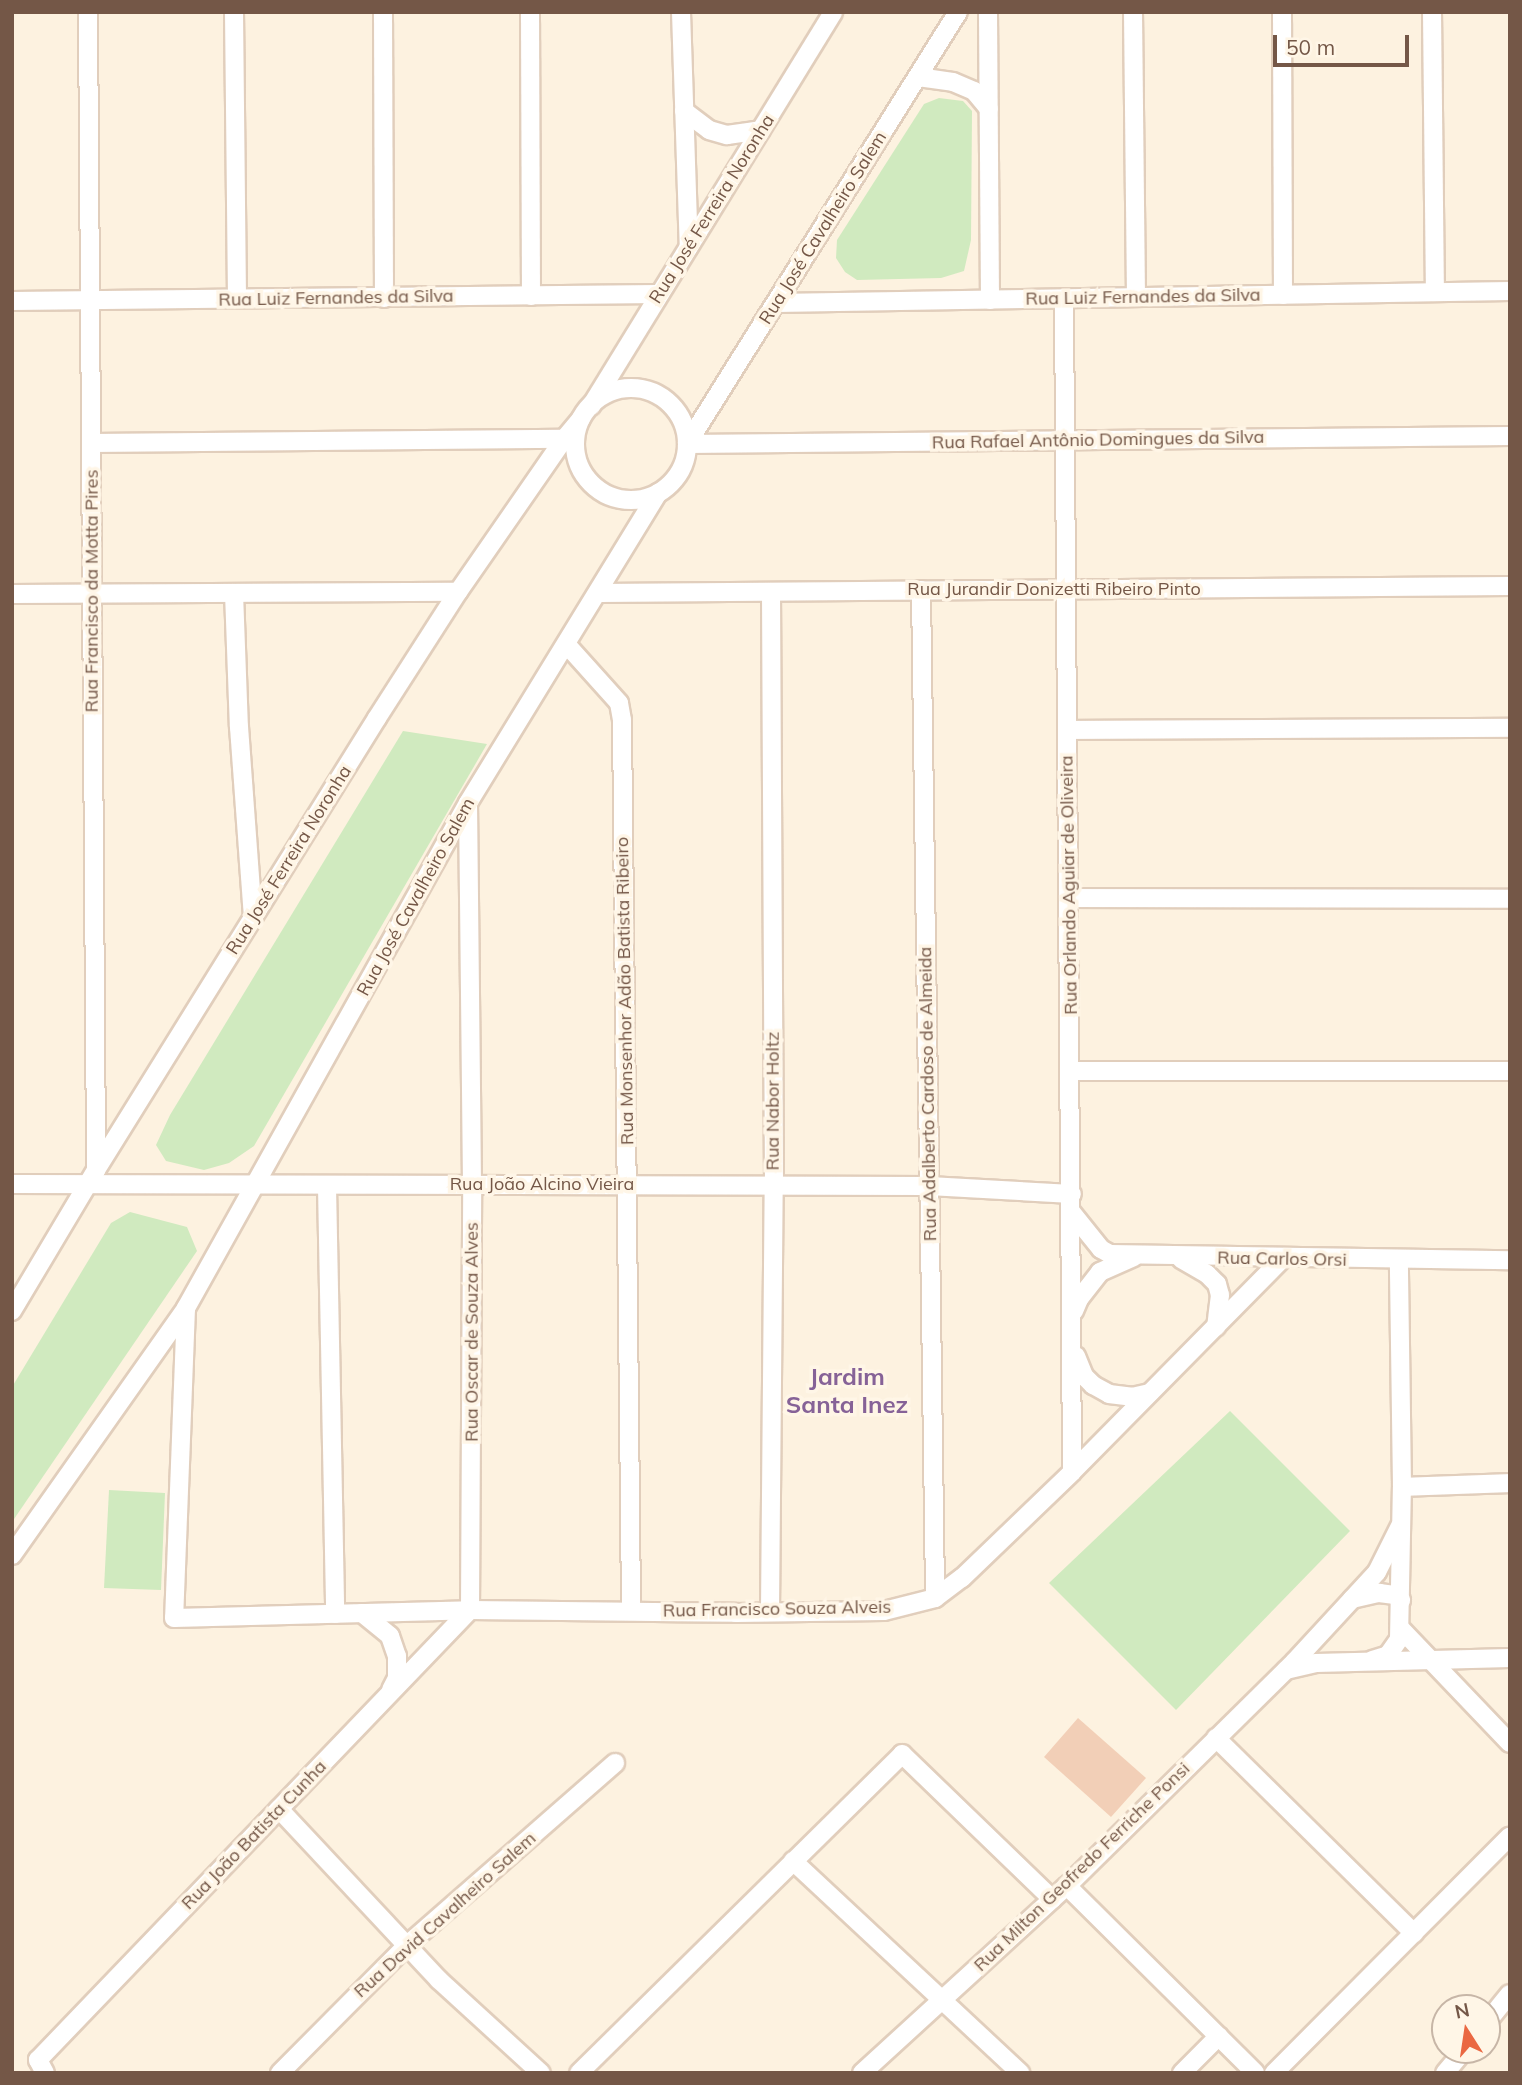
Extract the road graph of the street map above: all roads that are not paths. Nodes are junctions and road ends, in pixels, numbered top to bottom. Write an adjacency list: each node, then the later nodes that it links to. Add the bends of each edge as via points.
1 (88, 12): 27 (street, Rua Francisco da Motta Pires)
2 (234, 12): 25 (street)
3 (383, 12): 23 (street)
4 (530, 12): 21 (street)
5 (681, 12): 14 (street)
6 (833, 12): 15 (street, Rua José Ferreira Noronha)
7 (958, 12): 12 (street, Rua José Cavalheiro Salem)
8 (988, 12): 13 (street)
9 (1133, 12): 22 (street)
10 (1282, 12): 20 (street)
11 (1432, 12): 18 (street)
12 (918, 77): 13 (street, via 953,82 974,91); 29 (street, Rua José Cavalheiro Salem)
13 (989, 109): 26 (street)
14 (684, 111): 15 (street, via 709,130 727,135); 16 (street)
15 (761, 130): 16 (street, Rua José Ferreira Noronha)
16 (689, 247): 19 (street, Rua José Ferreira Noronha)
17 (1510, 291): 18 (street, Rua Luiz Fernandes da Silva)
18 (1435, 292): 20 (street, Rua Luiz Fernandes da Silva)
19 (659, 294): 21 (street, Rua Luiz Fernandes da Silva); 30 (street, Rua José Ferreira Noronha)
20 (1283, 295): 22 (street, Rua Luiz Fernandes da Silva)
21 (531, 296): 23 (street, Rua Luiz Fernandes da Silva)
22 (1136, 297): 24 (street, Rua Luiz Fernandes da Silva)
23 (384, 298): 25 (street, Rua Luiz Fernandes da Silva)
24 (1064, 298): 26 (street, Rua Luiz Fernandes da Silva); 33 (street, Rua Orlando Aguiar de Oliveira)
25 (237, 299): 27 (street, Rua Luiz Fernandes da Silva)
26 (990, 300): 29 (street, Rua Luiz Fernandes da Silva)
27 (90, 301): 28 (street, Rua Luiz Fernandes da Silva); 34 (street, Rua Francisco da Motta Pires)
28 (12, 302)
29 (776, 303): 35 (street, Rua José Cavalheiro Salem)
30 (586, 412): 32 (street, Rua José Ferreira Noronha); 35 (street, via 603,396 623,389 654,393 679,415); 36 (street, via 575,450 582,471 596,487 625,499)
31 (1510, 436): 33 (street, Rua Rafael Antônio Domingues da Silva)
32 (564, 439): 34 (street); 40 (street, Rua José Ferreira Noronha)
33 (1065, 440): 35 (street, Rua Rafael Antônio Domingues da Silva); 38 (street, Rua Orlando Aguiar de Oliveira)
34 (91, 443): 45 (street, Rua Francisco da Motta Pires)
35 (687, 444): 36 (street, via 681,469)
36 (658, 493): 43 (street, Rua José Cavalheiro Salem)
37 (1510, 586): 38 (street, Rua Jurandir Donizetti Ribeiro Pinto)
38 (1066, 589): 39 (street, Rua Jurandir Donizetti Ribeiro Pinto); 48 (street, Rua Orlando Aguiar de Oliveira)
39 (921, 590): 41 (street, Rua Jurandir Donizetti Ribeiro Pinto); 62 (street, Rua Adalberto Cardoso de Almeida)
40 (458, 592): 42 (street); 52 (street, Rua José Ferreira Noronha)
41 (771, 592): 43 (street, Rua Jurandir Donizetti Ribeiro Pinto); 60 (street, Rua Nabor Holtz)
42 (234, 593): 45 (street); 52 (street)
43 (598, 593): 46 (street, Rua José Cavalheiro Salem)
44 (12, 594): 45 (street)
45 (92, 594): 55 (street, Rua Francisco da Motta Pires)
46 (567, 645): 49 (street, Rua José Cavalheiro Salem); 58 (street, Rua Monsenhor Adão Batista Ribeiro, via 619,703 622,720)
47 (1510, 727): 48 (street)
48 (1068, 730): 50 (street, Rua Orlando Aguiar de Oliveira)
49 (468, 803): 57 (street, Rua Oscar de Souza Alves); 59 (street, Rua José Cavalheiro Salem)
50 (1069, 898): 51 (street); 53 (street, Rua Orlando Aguiar de Oliveira)
51 (1510, 899)
52 (253, 916): 55 (street, Rua José Ferreira Noronha)
53 (1071, 1070): 54 (street); 63 (street, Rua Orlando Aguiar de Oliveira)
54 (1510, 1071)
55 (92, 1177): 56 (street, Rua João Alcino Vieira); 59 (street, Rua João Alcino Vieira); 71 (street, Rua José Ferreira Noronha)
56 (12, 1184)
57 (472, 1184): 58 (street, Rua João Alcino Vieira); 61 (street, Rua João Alcino Vieira); 84 (street, Rua Oscar de Souza Alves)
58 (627, 1184): 60 (street, Rua João Alcino Vieira); 85 (street, Rua Monsenhor Adão Batista Ribeiro)
59 (257, 1185): 61 (street, Rua João Alcino Vieira); 70 (street, Rua José Cavalheiro Salem)
60 (774, 1185): 62 (street, Rua João Alcino Vieira); 86 (street, Rua Nabor Holtz)
61 (327, 1186): 88 (street)
62 (929, 1186): 63 (street, Rua João Alcino Vieira); 81 (street, Rua Adalberto Cardoso de Almeida)
63 (1072, 1194): 64 (street, Rua Orlando Aguiar de Oliveira)
64 (1072, 1213): 65 (street, Rua Carlos Orsi, via 1101,1249); 72 (street, Rua Orlando Aguiar de Oliveira)
65 (1137, 1255): 66 (street, Rua Carlos Orsi); 72 (street, via 1100,1272 1079,1298)
66 (1175, 1256): 67 (street, Rua Carlos Orsi); 73 (street, via 1217,1284)
67 (1282, 1259): 69 (street, Rua Carlos Orsi); 73 (street, Rua Francisco Souza Alveis)
68 (1510, 1260): 69 (street, Rua Carlos Orsi)
69 (1399, 1261): 78 (street)
70 (186, 1308): 80 (street, Rua José Cavalheiro Salem); 89 (street, Rua José Cavalheiro Salem)
71 (12, 1311)
72 (1072, 1317): 74 (street, Rua Orlando Aguiar de Oliveira)
73 (1216, 1326): 75 (street, Rua Francisco Souza Alveis)
74 (1072, 1346): 75 (street, via 1084,1376 1093,1385 1109,1394 1132,1397); 76 (street, Rua Orlando Aguiar de Oliveira)
75 (1150, 1392): 76 (street, Rua Francisco Souza Alveis)
76 (1072, 1472): 81 (street, Rua Francisco Souza Alveis, via 962,1578)
77 (1510, 1483): 78 (street)
78 (1402, 1487): 79 (street)
79 (1400, 1526): 82 (street, Rua Milton Geofredo Ferriche Ponsi, via 1377,1572); 83 (street)
80 (12, 1555)
81 (935, 1598): 86 (street, Rua Francisco Souza Alveis, via 884,1611)
82 (1352, 1599): 83 (street, via 1379,1592); 91 (street, Rua Milton Geofredo Ferriche Ponsi)
83 (1401, 1600): 90 (street)
84 (470, 1610): 85 (street, Rua Francisco Souza Alveis); 87 (street, Rua Francisco Souza Alveis); 97 (street, Rua João Batista Cunha)
85 (631, 1610): 86 (street, Rua Francisco Souza Alveis)
86 (770, 1610)
87 (362, 1613): 88 (street, Rua Francisco Souza Alveis); 97 (street, via 390,1636 397,1656 397,1678)
88 (335, 1614): 89 (street, Rua Francisco Souza Alveis)
89 (174, 1618)
90 (1400, 1628): 92 (street); 94 (street, via 1396,1648)
91 (1312, 1643): 95 (street, via 1313,1654); 96 (street, Rua Milton Geofredo Ferriche Ponsi)
92 (1430, 1658): 93 (street); 94 (street); 99 (street)
93 (1510, 1658)
94 (1372, 1660): 95 (street)
95 (1326, 1662): 96 (street)
96 (1292, 1664): 98 (street, Rua Milton Geofredo Ferriche Ponsi)
97 (390, 1694): 101 (street, Rua João Batista Cunha)
98 (1216, 1738): 104 (street, Rua Milton Geofredo Ferriche Ponsi); 106 (street)
99 (1510, 1743)
100 (615, 1763): 107 (street, Rua David Cavalheiro Salem)
101 (279, 1809): 107 (street); 110 (street, Rua João Batista Cunha)
102 (1510, 1836): 106 (street)
103 (793, 1861): 105 (street, via 902,1754); 108 (street); 113 (street)
104 (1068, 1886): 105 (street, Rua Milton Geofredo Ferriche Ponsi); 109 (street)
105 (1052, 1899): 108 (street, Rua Milton Geofredo Ferriche Ponsi)
106 (1414, 1933): 118 (street)
107 (406, 1946): 111 (street, Rua David Cavalheiro Salem); 112 (street)
108 (944, 1999): 114 (street, Rua Milton Geofredo Ferriche Ponsi); 115 (street)
109 (1219, 2036): 116 (street); 117 (street)
110 (41, 2066)
111 (281, 2073)
112 (541, 2073)
113 (579, 2073)
114 (862, 2073)
115 (1020, 2073)
116 (1182, 2073)
117 (1255, 2073)
118 (1274, 2073)

